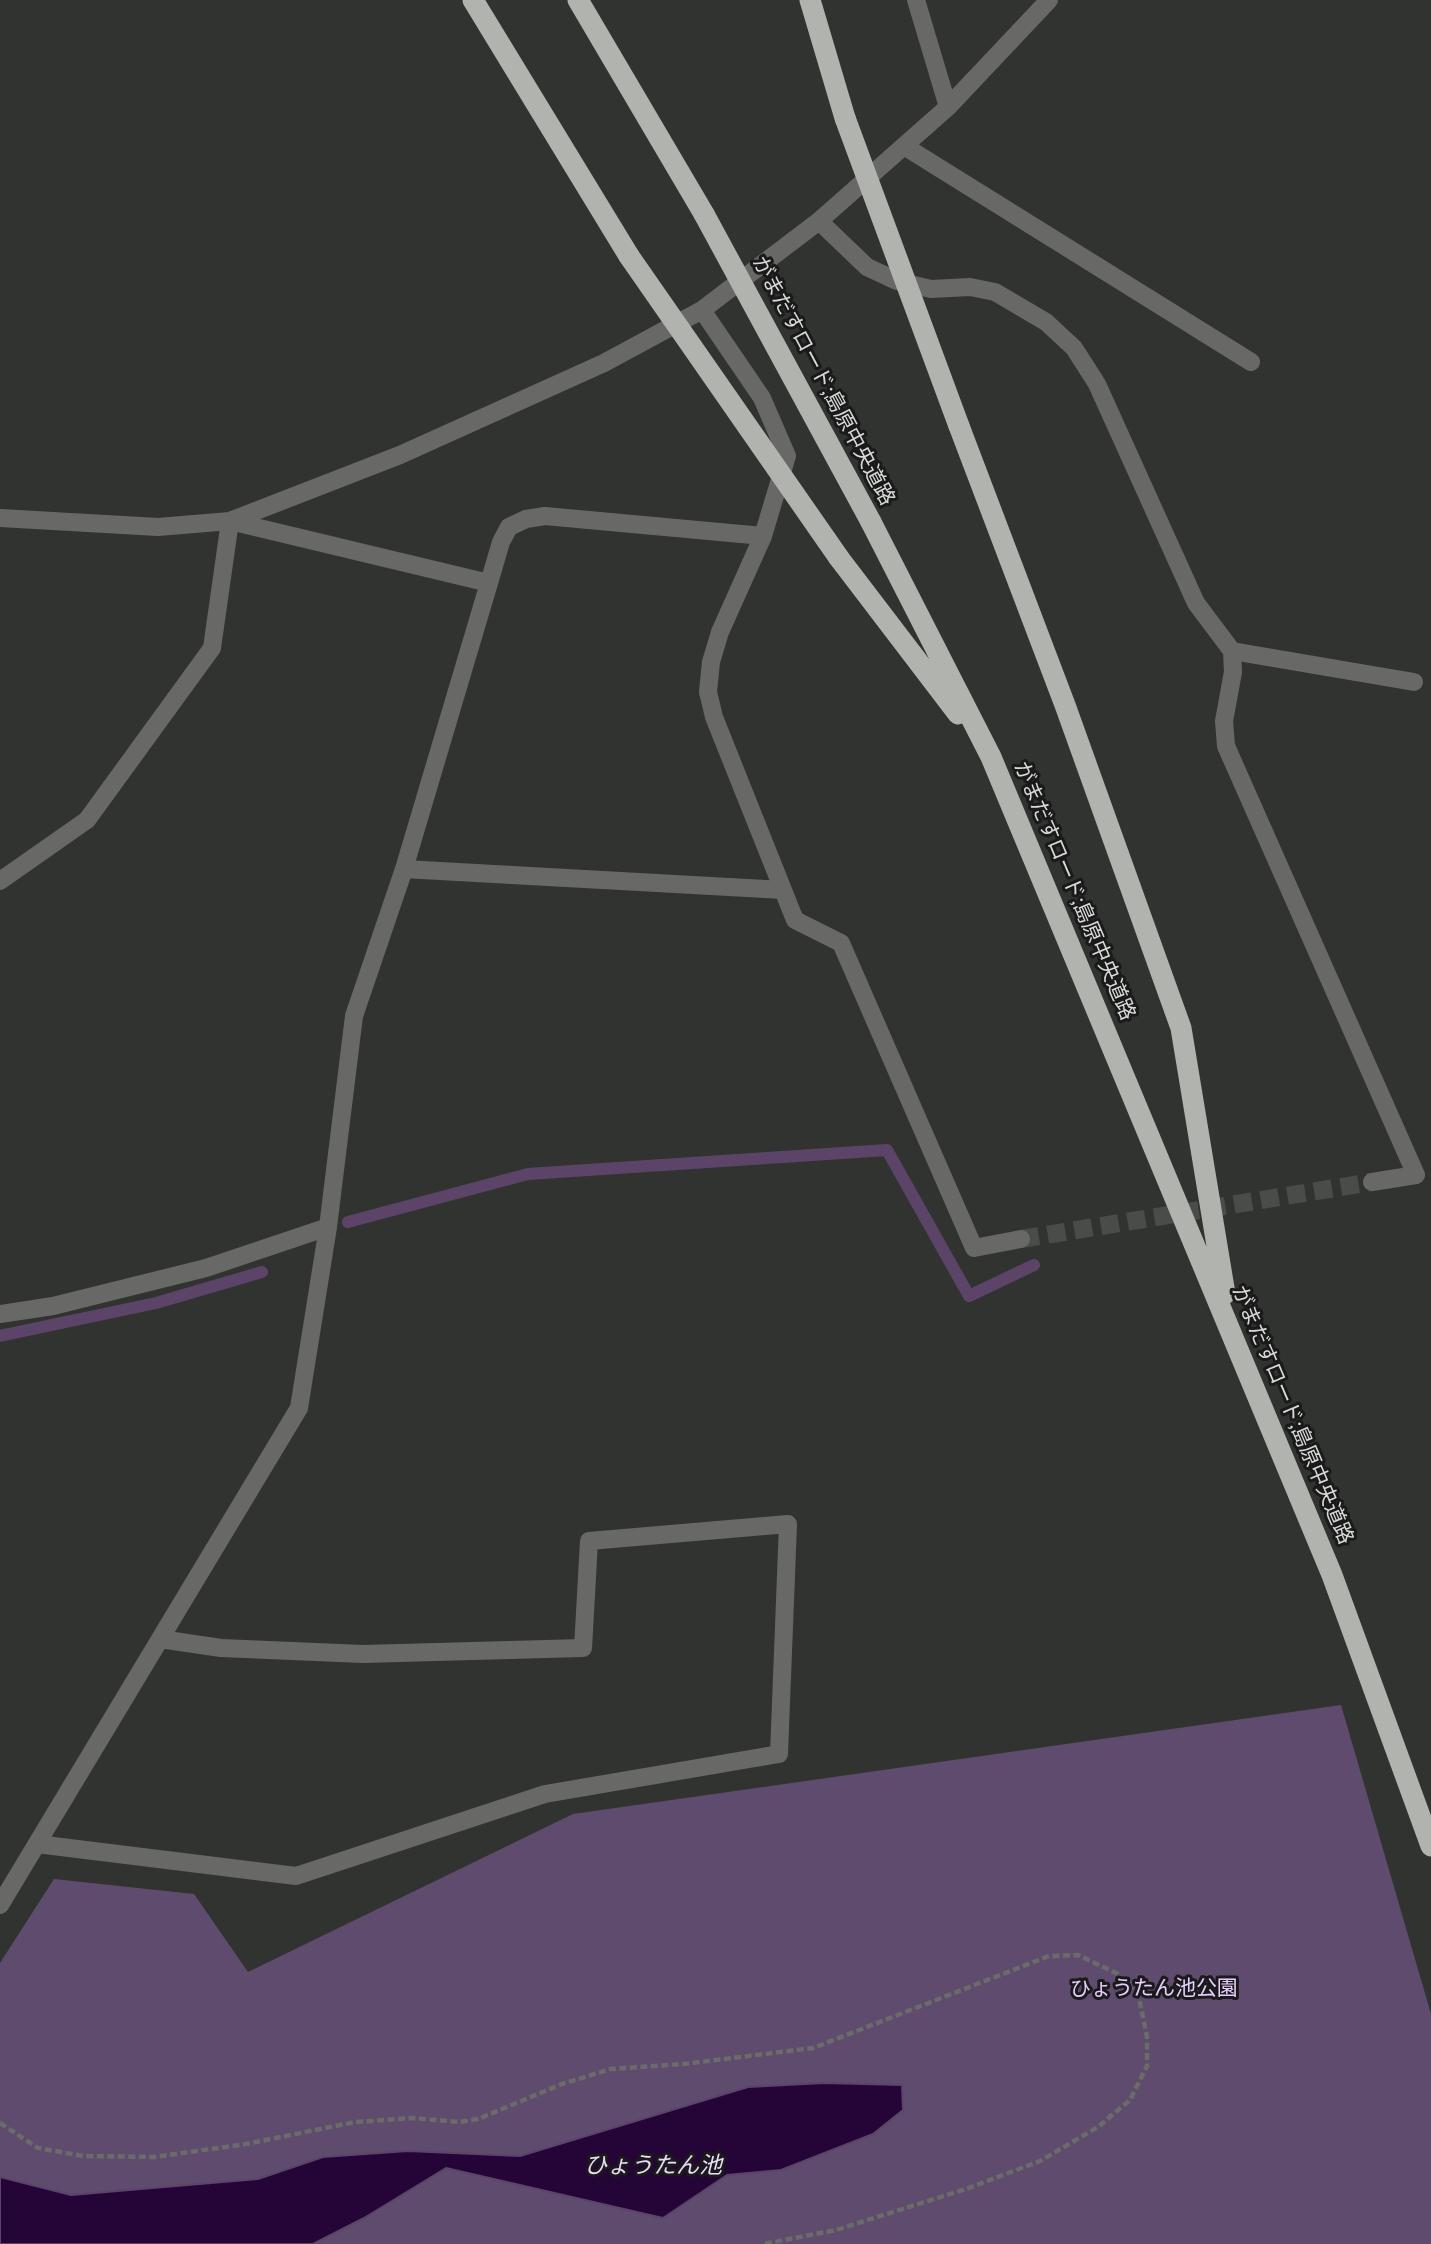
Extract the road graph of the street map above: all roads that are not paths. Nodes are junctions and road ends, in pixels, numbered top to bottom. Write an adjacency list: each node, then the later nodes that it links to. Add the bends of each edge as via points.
1 (473, 0): 17 (highway, bridge, via 629,256 839,558)
2 (578, 0): 17 (highway, がまだすロード;島原中央道路, bridge, via 705,214)
3 (810, 0): 25 (highway, bridge, via 845,118 1181,1028)
4 (916, 0): 6 (street)
5 (1048, 0): 6 (street)
6 (948, 107): 7 (street)
7 (904, 146): 8 (street); 10 (street)
8 (819, 221): 9 (street); 15 (street, via 867,267 931,289 970,286 995,292 1046,322 1074,348 1097,384 1196,603)
9 (702, 310): 12 (street, via 604,363 400,455); 13 (street, via 762,398 787,456)
10 (1251, 362)
11 (0, 518): 12 (street, via 158,527)
12 (230, 522): 14 (street); 19 (street, via 212,648 87,820)
13 (763, 536): 14 (street, via 545,516 526,519 509,527); 20 (street, via 720,632 708,692 713,717)
14 (489, 583): 18 (street)
15 (1232, 651): 16 (street); 21 (street, via 1224,721 1226,746 1416,1175)
16 (1414, 682)
17 (991, 757): 25 (highway, がまだすロード;島原中央道路)
18 (404, 869): 20 (street); 22 (street, via 354,1016)
19 (0, 881)
20 (783, 890): 23 (street, via 794,920 841,943 974,1248)
21 (1373, 1181)
22 (328, 1227): 24 (street, via 206,1268 53,1306); 26 (street, via 299,1408)
23 (1021, 1239)
24 (0, 1314)
25 (1231, 1332): 28 (highway, がまだすロード;島原中央道路, via 1332,1575)
26 (160, 1639): 27 (street); 27 (street, via 221,1648 363,1654 583,1648 589,1541 788,1524 779,1754 545,1794 296,1876)
27 (37, 1844): 29 (street)
28 (1431, 1846)
29 (0, 1905)

